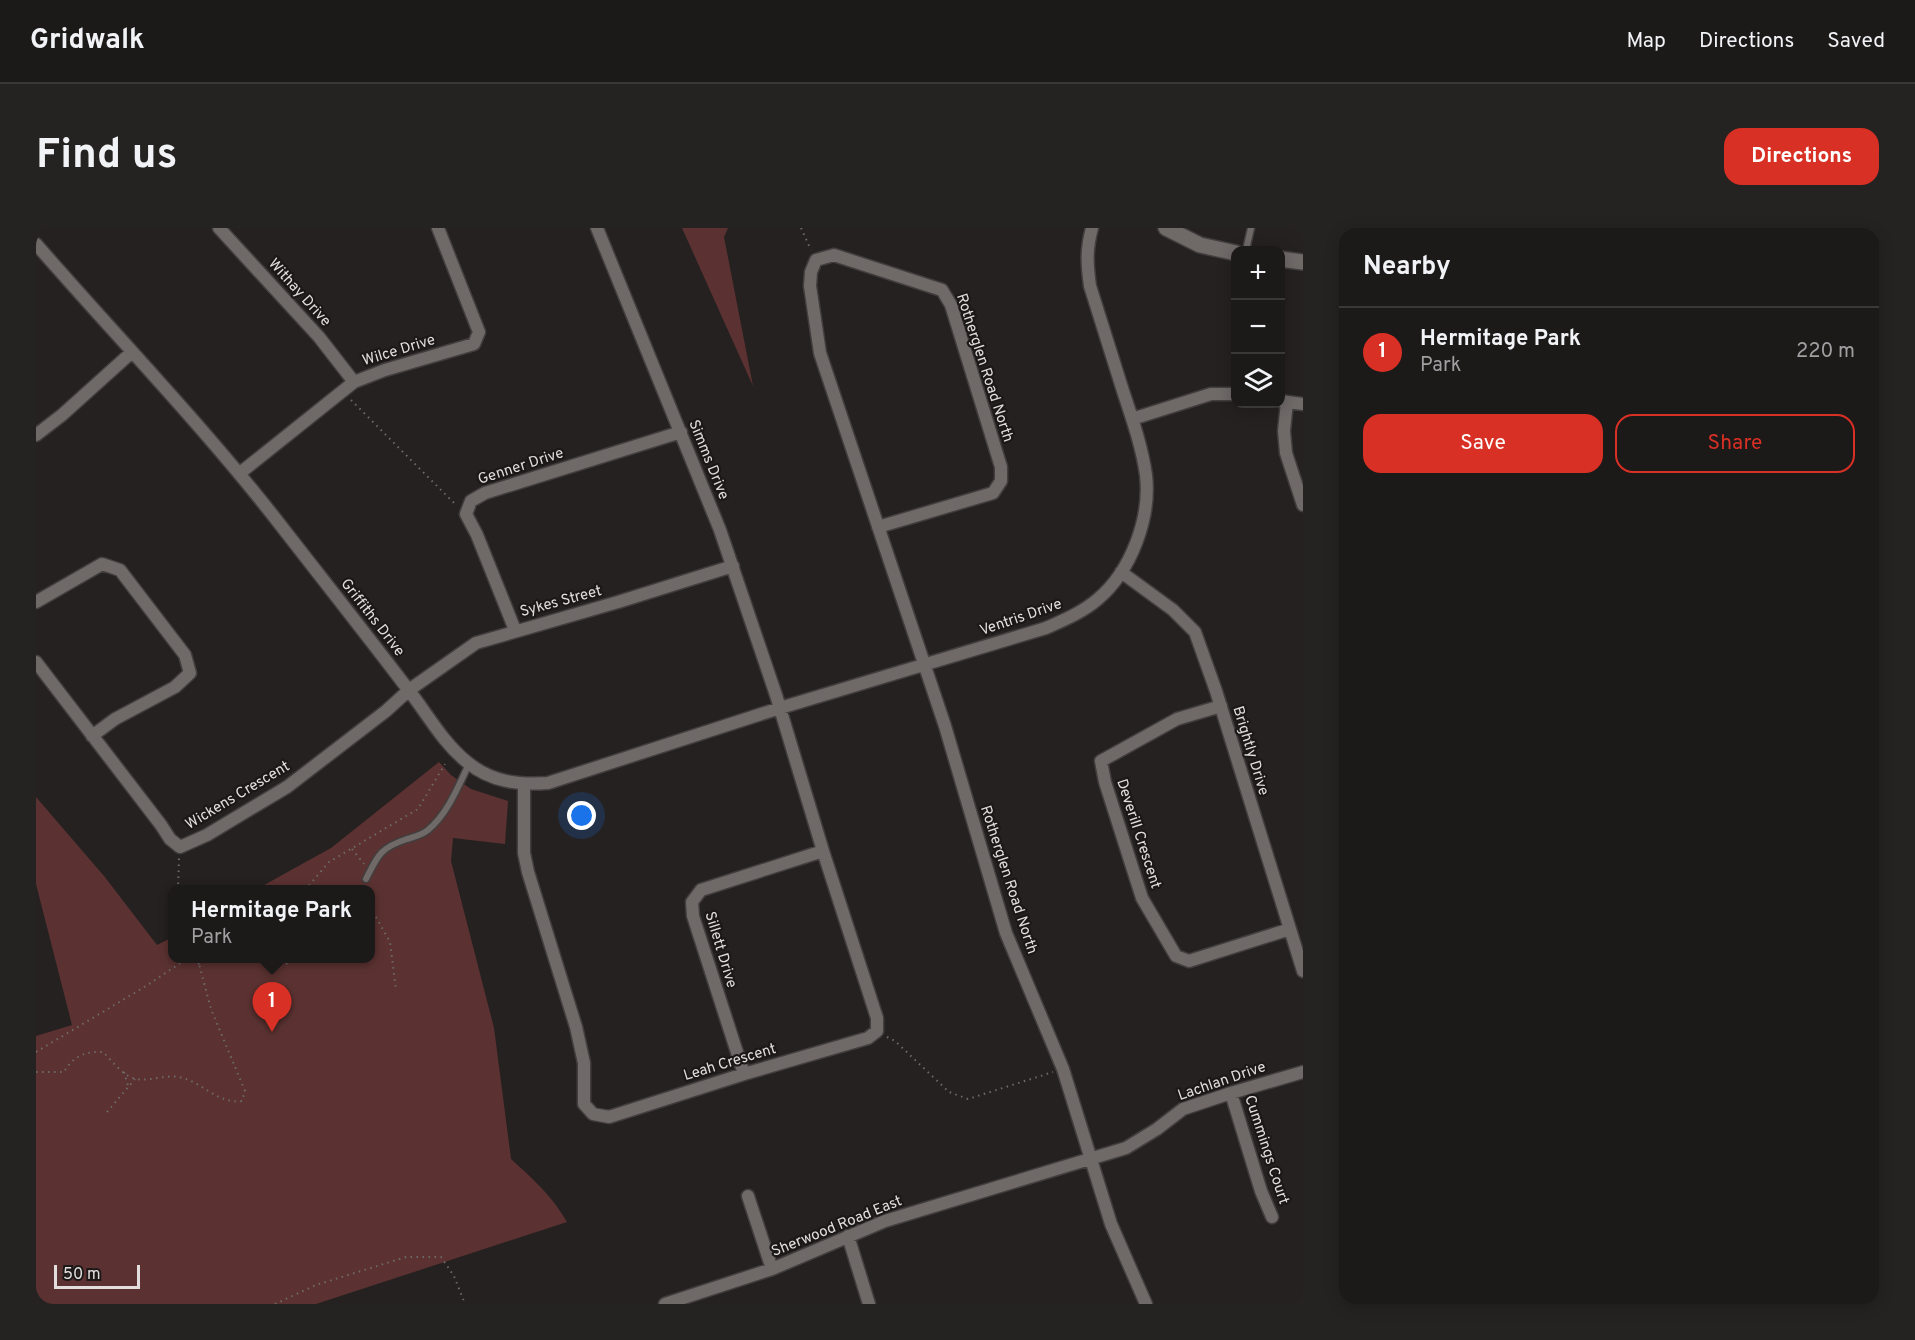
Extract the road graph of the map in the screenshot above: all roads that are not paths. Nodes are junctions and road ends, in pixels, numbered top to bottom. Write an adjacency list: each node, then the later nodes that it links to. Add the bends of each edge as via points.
1 (219, 228): 13 (street, Withay Drive, via 319,336)
2 (438, 228): 13 (street, Wilce Drive, via 479,332 474,344)
3 (597, 228): 19 (street, Simms Drive)
4 (1092, 228): 18 (street, Ventris Drive, via 1087,245 1090,286)
5 (1166, 228): 9 (street, via 1200,245)
6 (1251, 228): 8 (lane)
7 (36, 244): 12 (street, Griffiths Drive)
8 (1247, 246)
9 (1231, 252)
10 (1285, 260): 11 (street)
11 (1303, 262)
12 (132, 352): 20 (street); 21 (street, Griffiths Drive)
13 (354, 382): 21 (street, Wilce Drive)
14 (1231, 394): 18 (street, via 1211,394)
15 (1285, 401): 16 (street)
16 (1303, 404)
17 (1284, 408): 22 (street, via 1286,453)
18 (1132, 418): 25 (street, Ventris Drive, via 1146,476 1146,506 1135,545)
19 (681, 432): 24 (street, Simms Drive); 27 (street, Genner Drive, via 485,493 471,501 466,514)
20 (36, 435)
21 (240, 473): 30 (street, Griffiths Drive)
22 (1303, 505)
23 (878, 527): 23 (street, Rotherglen Road North, via 993,493 1001,481 1001,467 951,305 942,290 834,255 816,260 811,272 820,353); 29 (street, Rotherglen Road North)
24 (733, 566): 27 (street, Sykes Street); 32 (street, Simms Drive)
25 (1121, 572): 29 (street, Ventris Drive, via 1099,599 1076,615); 31 (street, Brightly Drive, via 1173,610 1195,632)
26 (36, 602): 33 (street, via 102,564 120,570 185,655 189,674 176,687 114,718)
27 (515, 630): 30 (street, Sykes Street, via 476,643)
28 (36, 663): 33 (street, Wickens Crescent)
29 (924, 665): 32 (street, Ventris Drive); 43 (street, Rotherglen Road North, via 1006,933 1064,1069)
30 (409, 690): 33 (street, Wickens Crescent, via 287,787 180,847); 34 (street, Griffiths Drive, via 452,749)
31 (1221, 706): 38 (street, Brightly Drive); 38 (street, Deverill Crescent, via 1177,719 1101,761 1105,782 1142,898 1176,956 1189,961)
32 (780, 708): 35 (street, Griffiths Drive, via 548,783); 36 (street)
33 (92, 736)
34 (469, 764): 35 (street, Griffiths Drive, via 496,779); 37 (lane, via 440,819 426,832 380,852)
35 (524, 784): 41 (street, Leah Crescent, via 524,853 576,1027 584,1063 584,1104 593,1114 609,1117)
36 (823, 851): 41 (street, Sillett Drive, via 701,890 692,902 693,916); 41 (street, Leah Crescent, via 878,1031 867,1038)
37 (366, 879)
38 (1290, 929): 39 (street, Brightly Drive)
39 (1303, 971)
40 (1303, 1072): 42 (street, Lachlan Drive)
41 (744, 1074)
42 (1231, 1093): 43 (street, Lachlan Drive, via 1183,1109 1125,1148); 45 (street, Cummings Court)
43 (1091, 1159): 46 (street, Sherwood Road East, via 885,1221); 50 (street, Rotherglen Road North, via 1111,1224)
44 (748, 1196): 47 (street)
45 (1272, 1217)
46 (848, 1236): 47 (street, Sherwood Road East); 49 (street)
47 (771, 1269): 48 (street, Sherwood Road East)
48 (665, 1304)
49 (869, 1304)
50 (1146, 1304)

